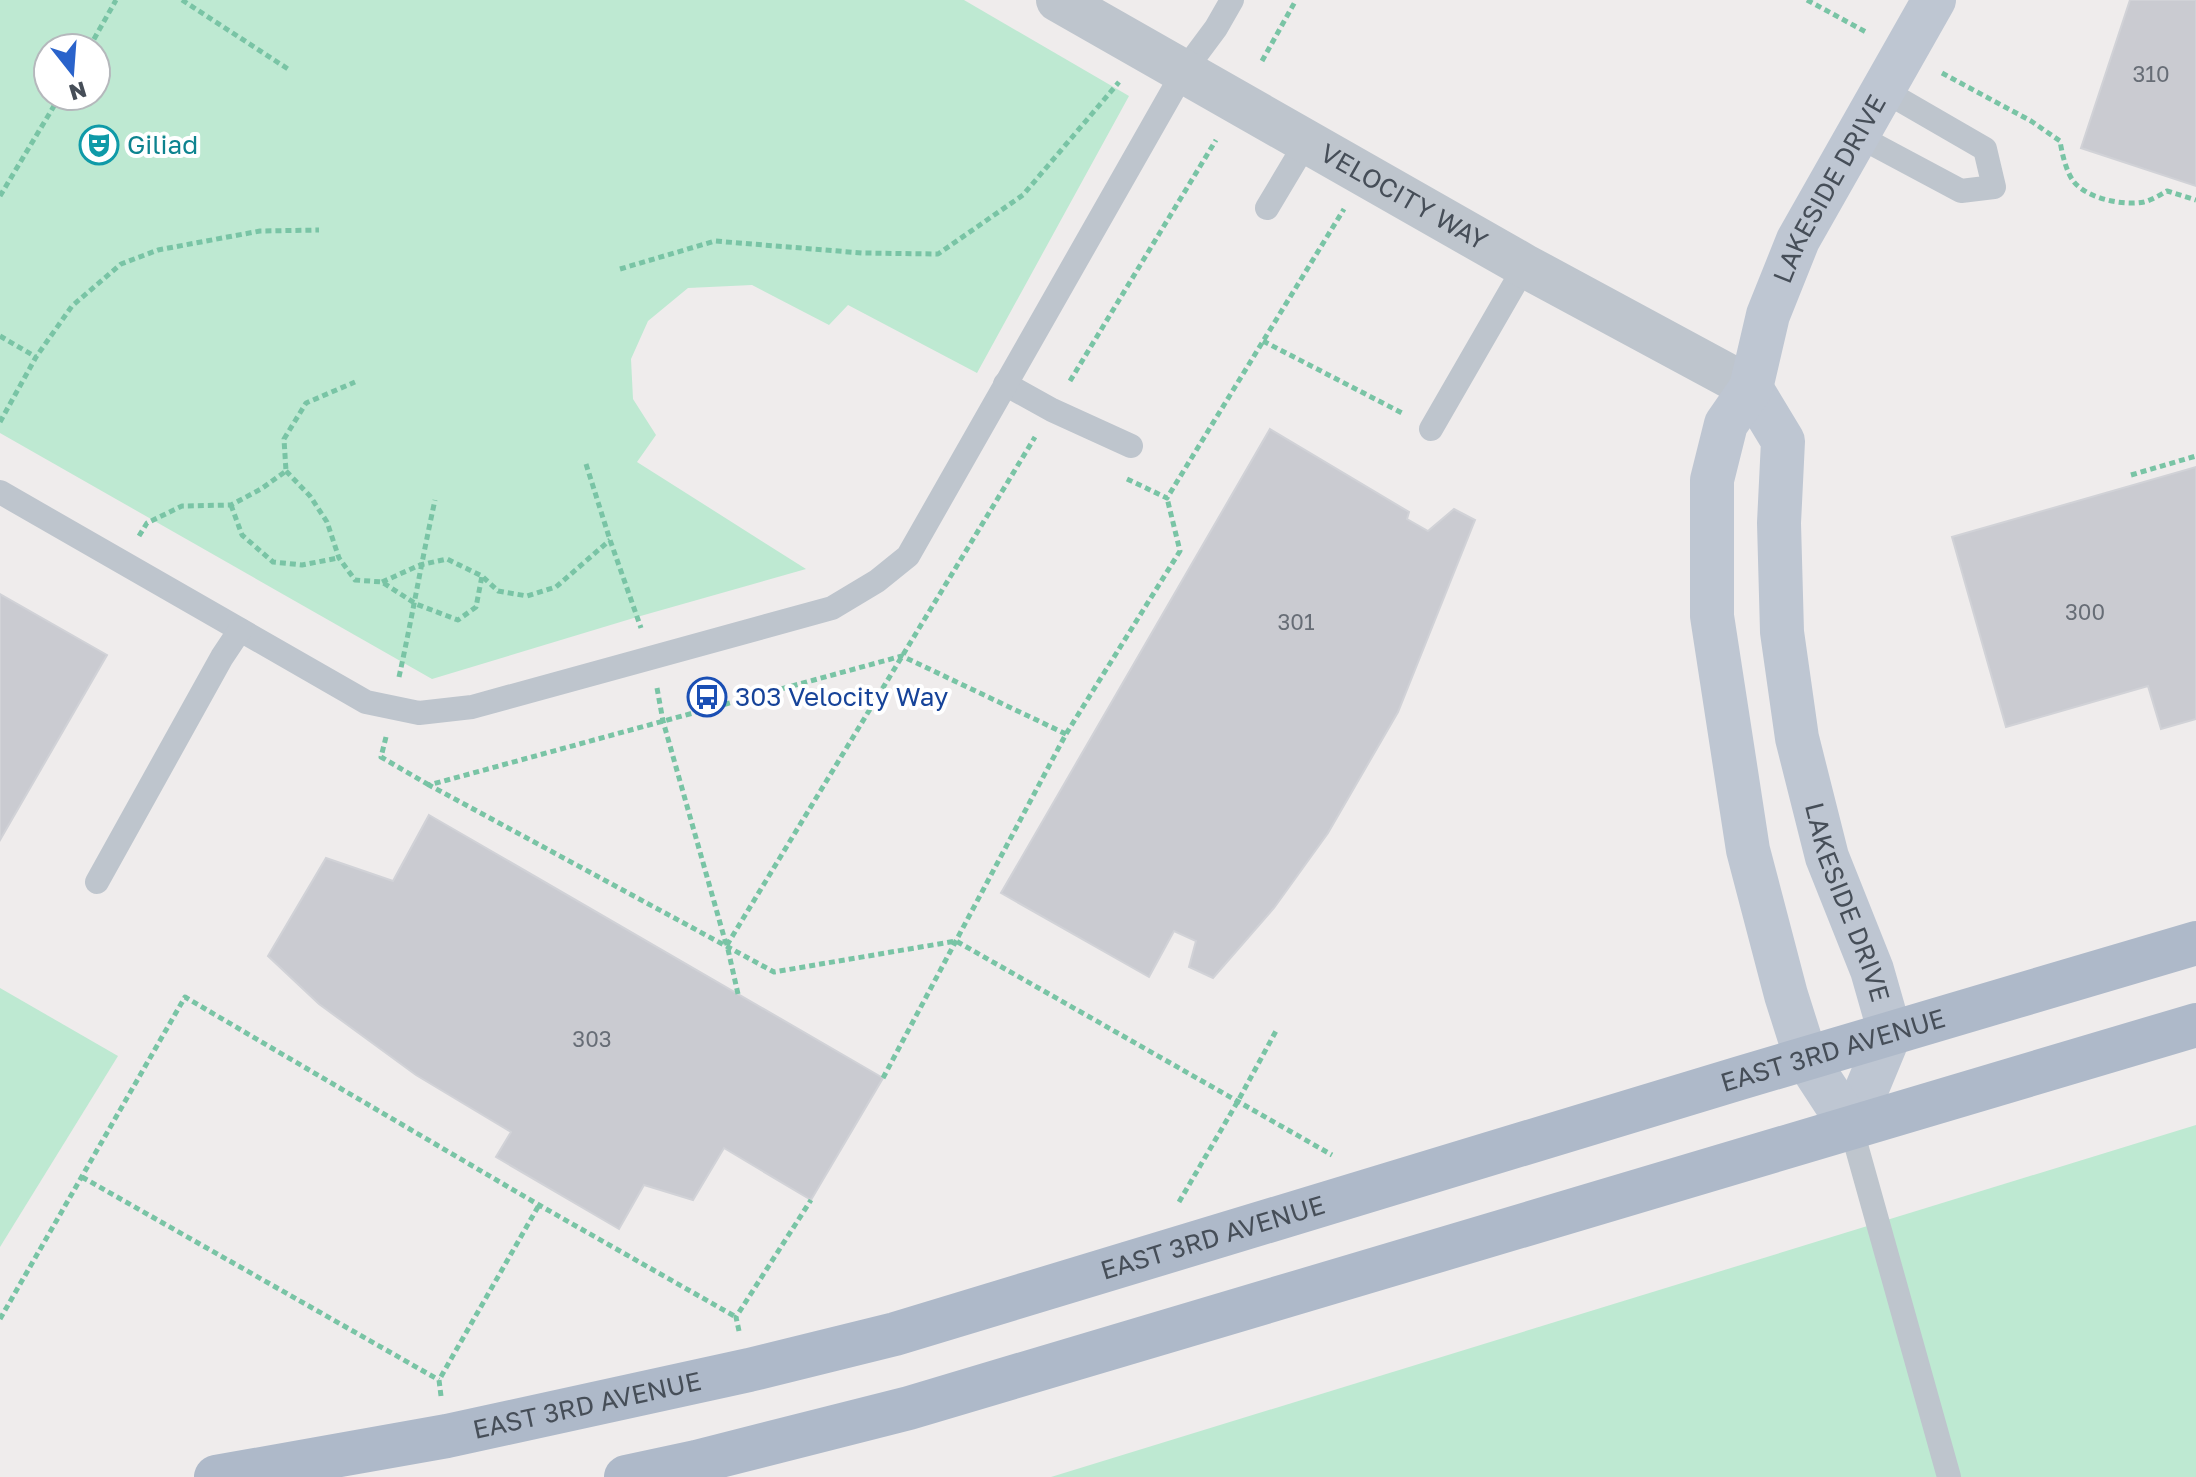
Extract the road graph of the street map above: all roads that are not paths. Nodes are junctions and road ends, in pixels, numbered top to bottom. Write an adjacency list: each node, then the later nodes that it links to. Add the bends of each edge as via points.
1 (1058, 0): 4 (street, VELOCITY WAY)
2 (1232, 0): 4 (lane)
3 (1934, 0): 5 (street, LAKESIDE DRIVE)
4 (1184, 71): 7 (street, VELOCITY WAY); 10 (lane)
5 (1883, 90): 6 (street, LAKESIDE DRIVE); 6 (lane, via 1985,149 1994,187 1961,191)
6 (1858, 136): 11 (street, LAKESIDE DRIVE, via 1798,240 1768,315)
7 (1307, 141): 8 (lane); 9 (street, VELOCITY WAY)
8 (1267, 208)
9 (1525, 266): 11 (street, VELOCITY WAY); 12 (lane)
10 (1005, 384): 13 (lane); 15 (lane, via 908,556 832,608 472,707 419,713 366,702)
11 (1751, 388): 19 (street, LAKESIDE DRIVE, via 1783,441 1782,632 1797,738 1827,857 1872,970); 20 (street, LAKESIDE DRIVE, via 1726,424 1712,480 1712,616 1748,850)
12 (1431, 429)
13 (1131, 446)
14 (0, 492): 15 (lane)
15 (240, 630): 16 (lane)
16 (97, 882)
17 (2196, 943): 19 (main road, EAST 3RD AVENUE)
18 (2196, 1025): 21 (main road)
19 (1890, 1033): 20 (main road, EAST 3RD AVENUE); 21 (street, LAKESIDE DRIVE)
20 (1806, 1058): 21 (street, LAKESIDE DRIVE); 22 (main road, EAST 3RD AVENUE, via 895,1334 447,1436)
21 (1851, 1127): 23 (main road, via 909,1408); 24 (lane)
22 (216, 1477)
23 (626, 1477)
24 (1949, 1477)

